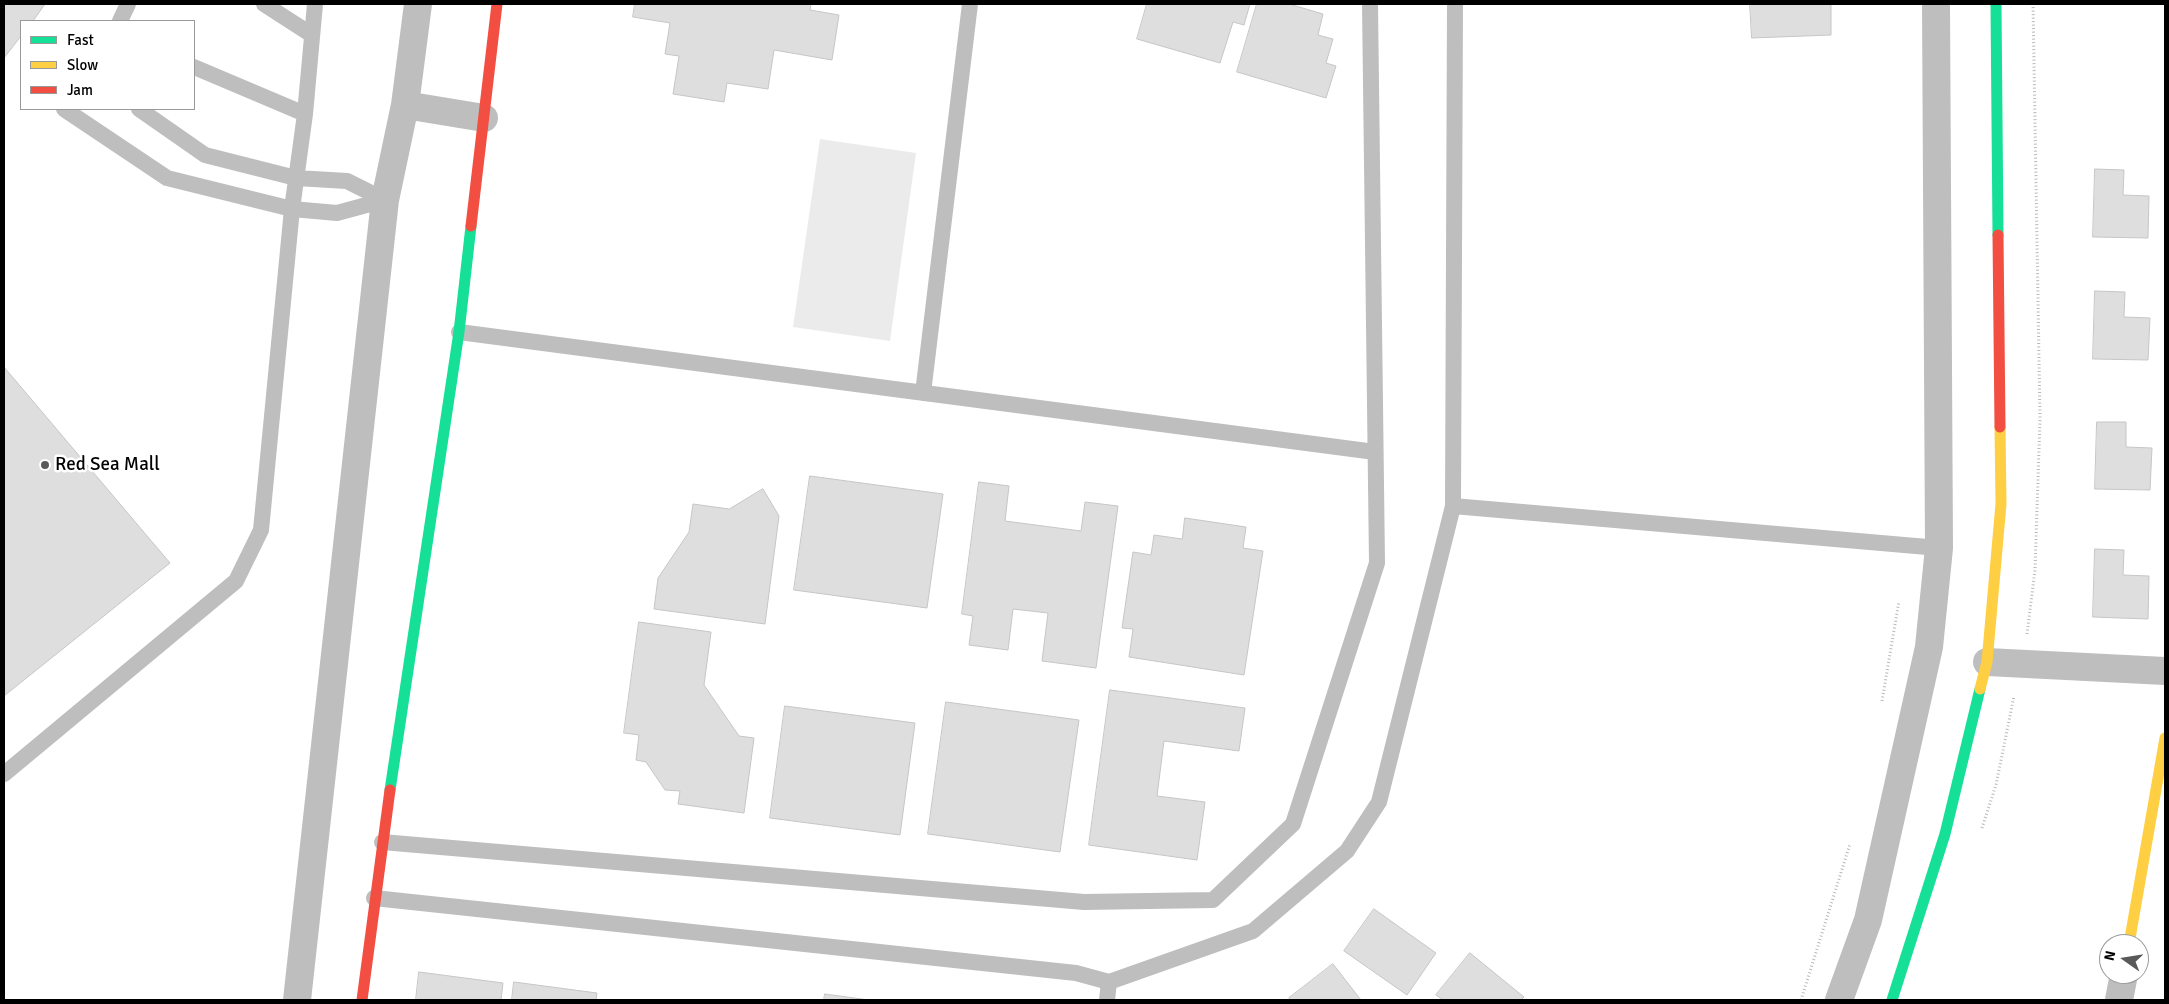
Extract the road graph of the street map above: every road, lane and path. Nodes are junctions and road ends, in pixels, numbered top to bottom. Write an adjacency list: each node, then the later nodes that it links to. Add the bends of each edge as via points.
1 (128, 4): 11 (lane)
2 (264, 4): 12 (lane)
3 (315, 4): 12 (lane)
4 (418, 4): 14 (street)
5 (497, 4): 18 (street)
6 (970, 4): 23 (lane)
7 (1370, 4): 24 (lane)
8 (1455, 4): 25 (lane)
9 (1936, 4): 27 (street)
10 (1996, 4): 28 (street, via 2002,504)
11 (120, 20)
12 (312, 35): 17 (lane)
13 (195, 67): 17 (lane)
14 (405, 105): 18 (street); 20 (street)
15 (65, 110): 21 (lane, via 167,178)
16 (140, 110): 19 (lane, via 205,155)
17 (305, 114): 19 (lane)
18 (484, 118): 22 (street)
19 (296, 178): 20 (lane, via 347,181); 21 (lane)
20 (385, 200): 21 (lane, via 337,213); 39 (street)
21 (292, 209): 32 (lane, via 261,530 236,581)
22 (459, 332): 23 (lane); 34 (street)
23 (923, 393): 24 (lane)
24 (1375, 452): 34 (lane, via 1377,563 1293,824 1213,900 1084,902)
25 (1453, 506): 26 (lane); 37 (lane, via 1379,802 1347,851 1254,930)
26 (1906, 546): 27 (lane); 30 (path)
27 (1939, 548): 43 (street, via 1925,666 1868,920)
28 (1988, 662): 29 (street); 44 (street, via 1945,834)
29 (2165, 672)
30 (1881, 704)
31 (2165, 738): 36 (street)
32 (4, 774)
33 (1851, 839): 42 (path)
34 (382, 842): 35 (street)
35 (374, 898): 37 (lane, via 1076,973); 40 (street)
36 (2131, 934)
37 (1110, 982): 41 (lane)
38 (2122, 984): 45 (street)
39 (297, 1000)
40 (362, 1000)
41 (1107, 1000)
42 (1801, 1000)
43 (1840, 1000)
44 (1892, 1000)
45 (2120, 1000)

